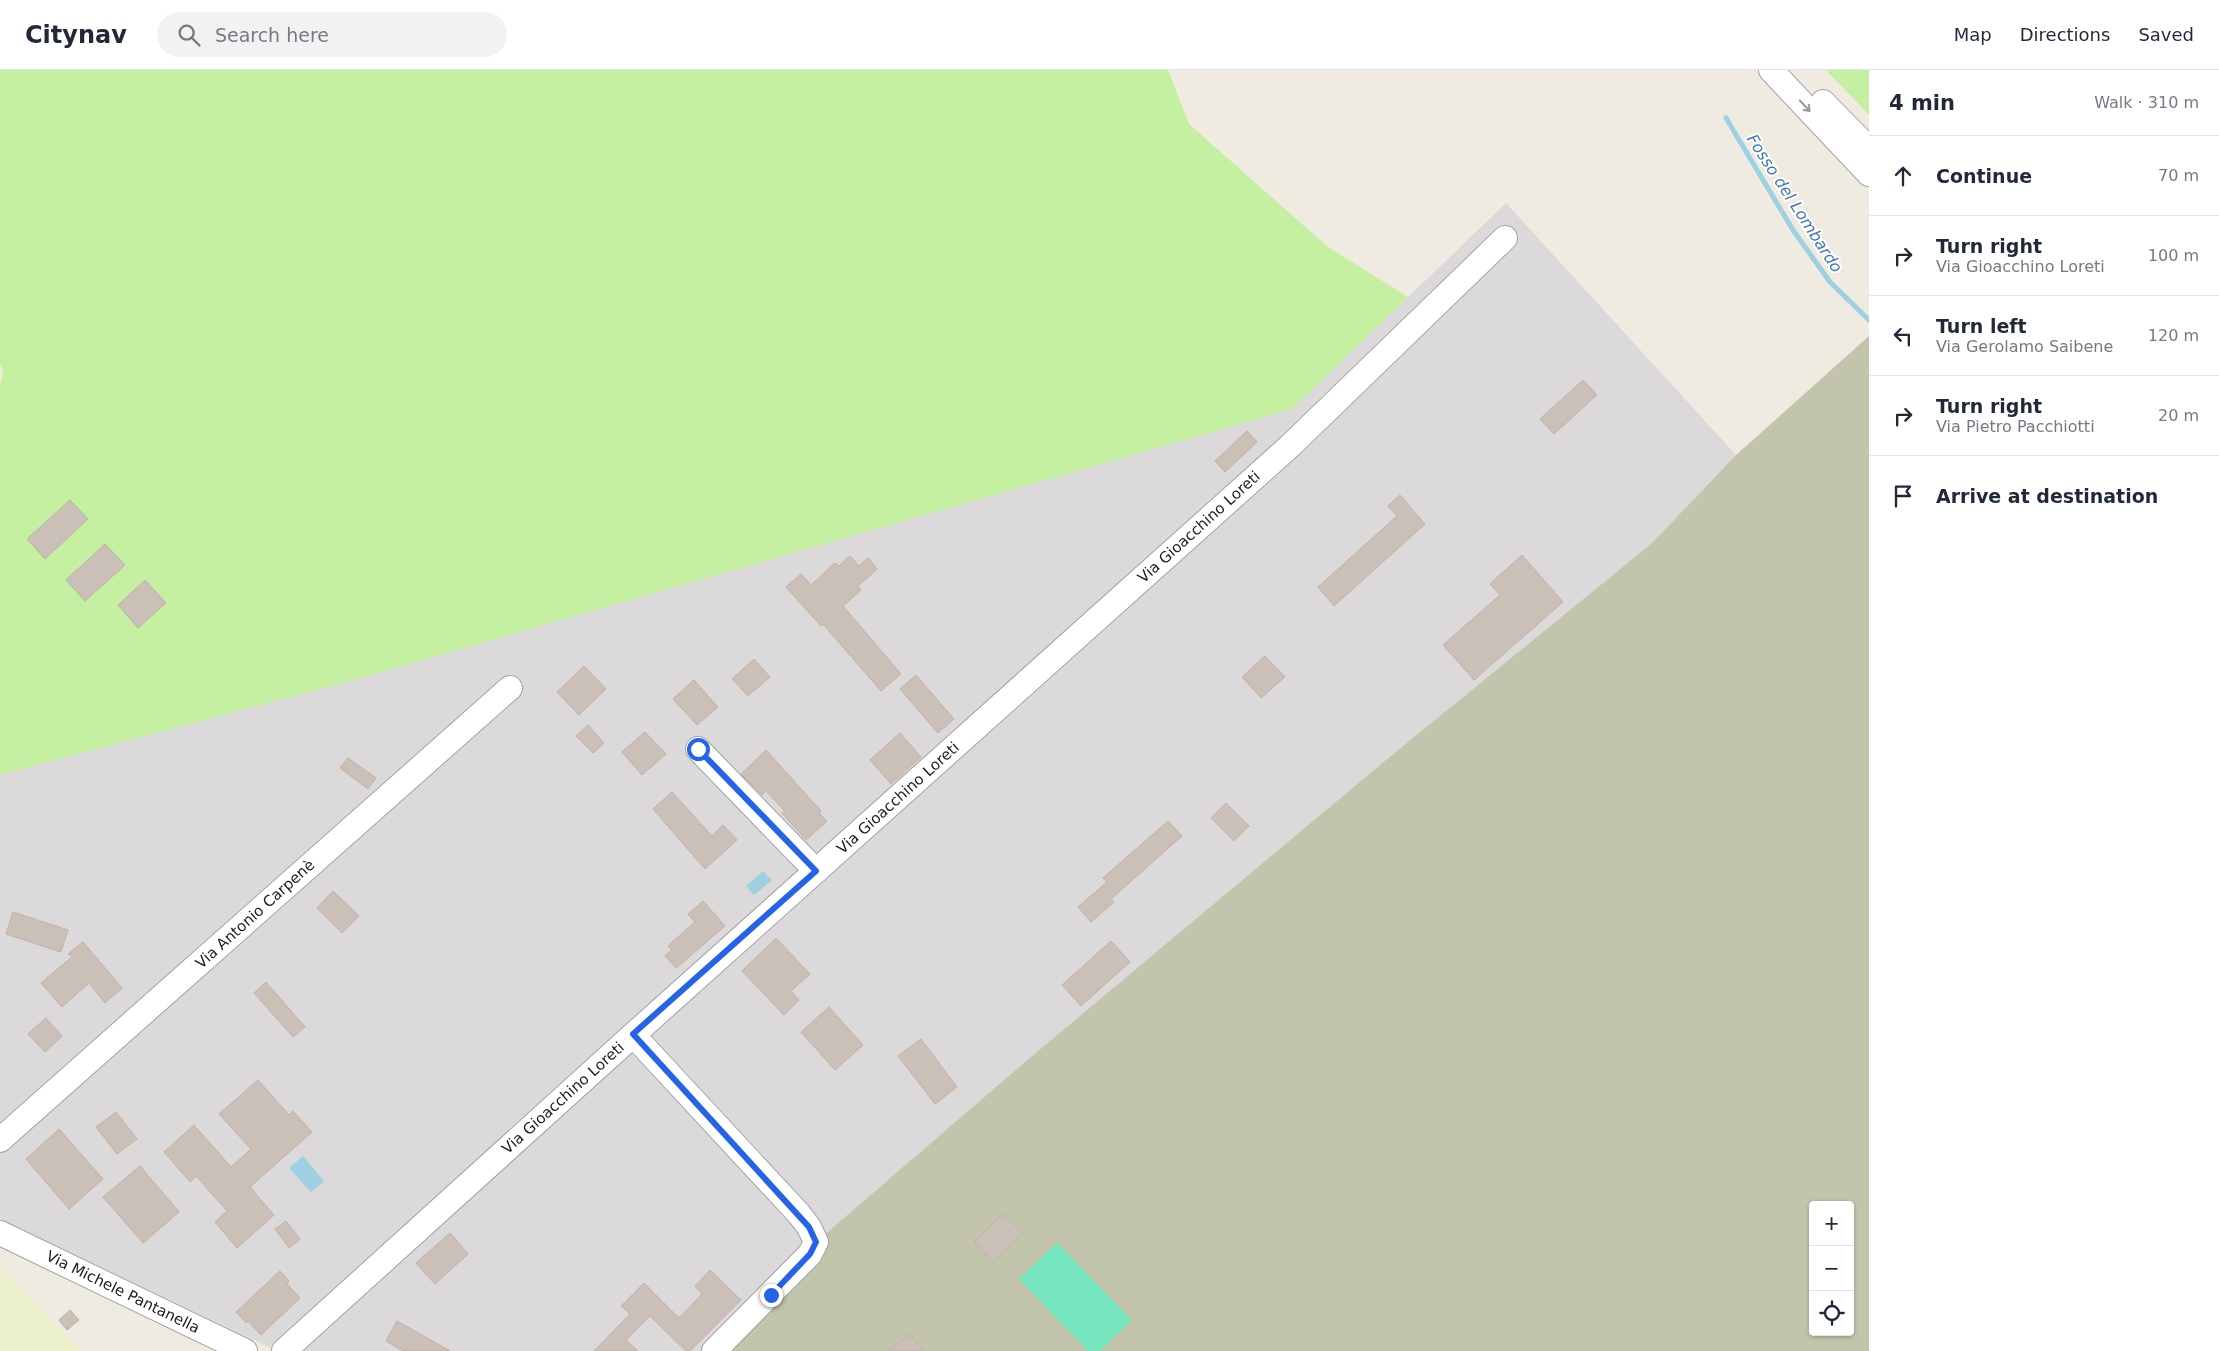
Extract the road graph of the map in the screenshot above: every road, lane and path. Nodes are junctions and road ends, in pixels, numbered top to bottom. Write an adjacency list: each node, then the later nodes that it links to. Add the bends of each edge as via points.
1 (1771, 70): 4 (street, one-way to 4)
2 (1793, 70): 3 (street)
3 (1869, 149)
4 (1869, 174)
5 (1505, 238): 8 (street, Via Gioacchino Loreti, via 1290,445)
6 (510, 688): 10 (street, Via Antonio Carpenè)
7 (698, 749): 8 (street)
8 (816, 871): 9 (street, Via Gioacchino Loreti)
9 (633, 1034): 13 (street, Via Gioacchino Loreti); 14 (street, via 799,1214 816,1242 810,1254)
10 (0, 1140)
11 (0, 1233): 12 (street, Via Michele Pantanella)
12 (246, 1351)
13 (284, 1351)
14 (714, 1351)

